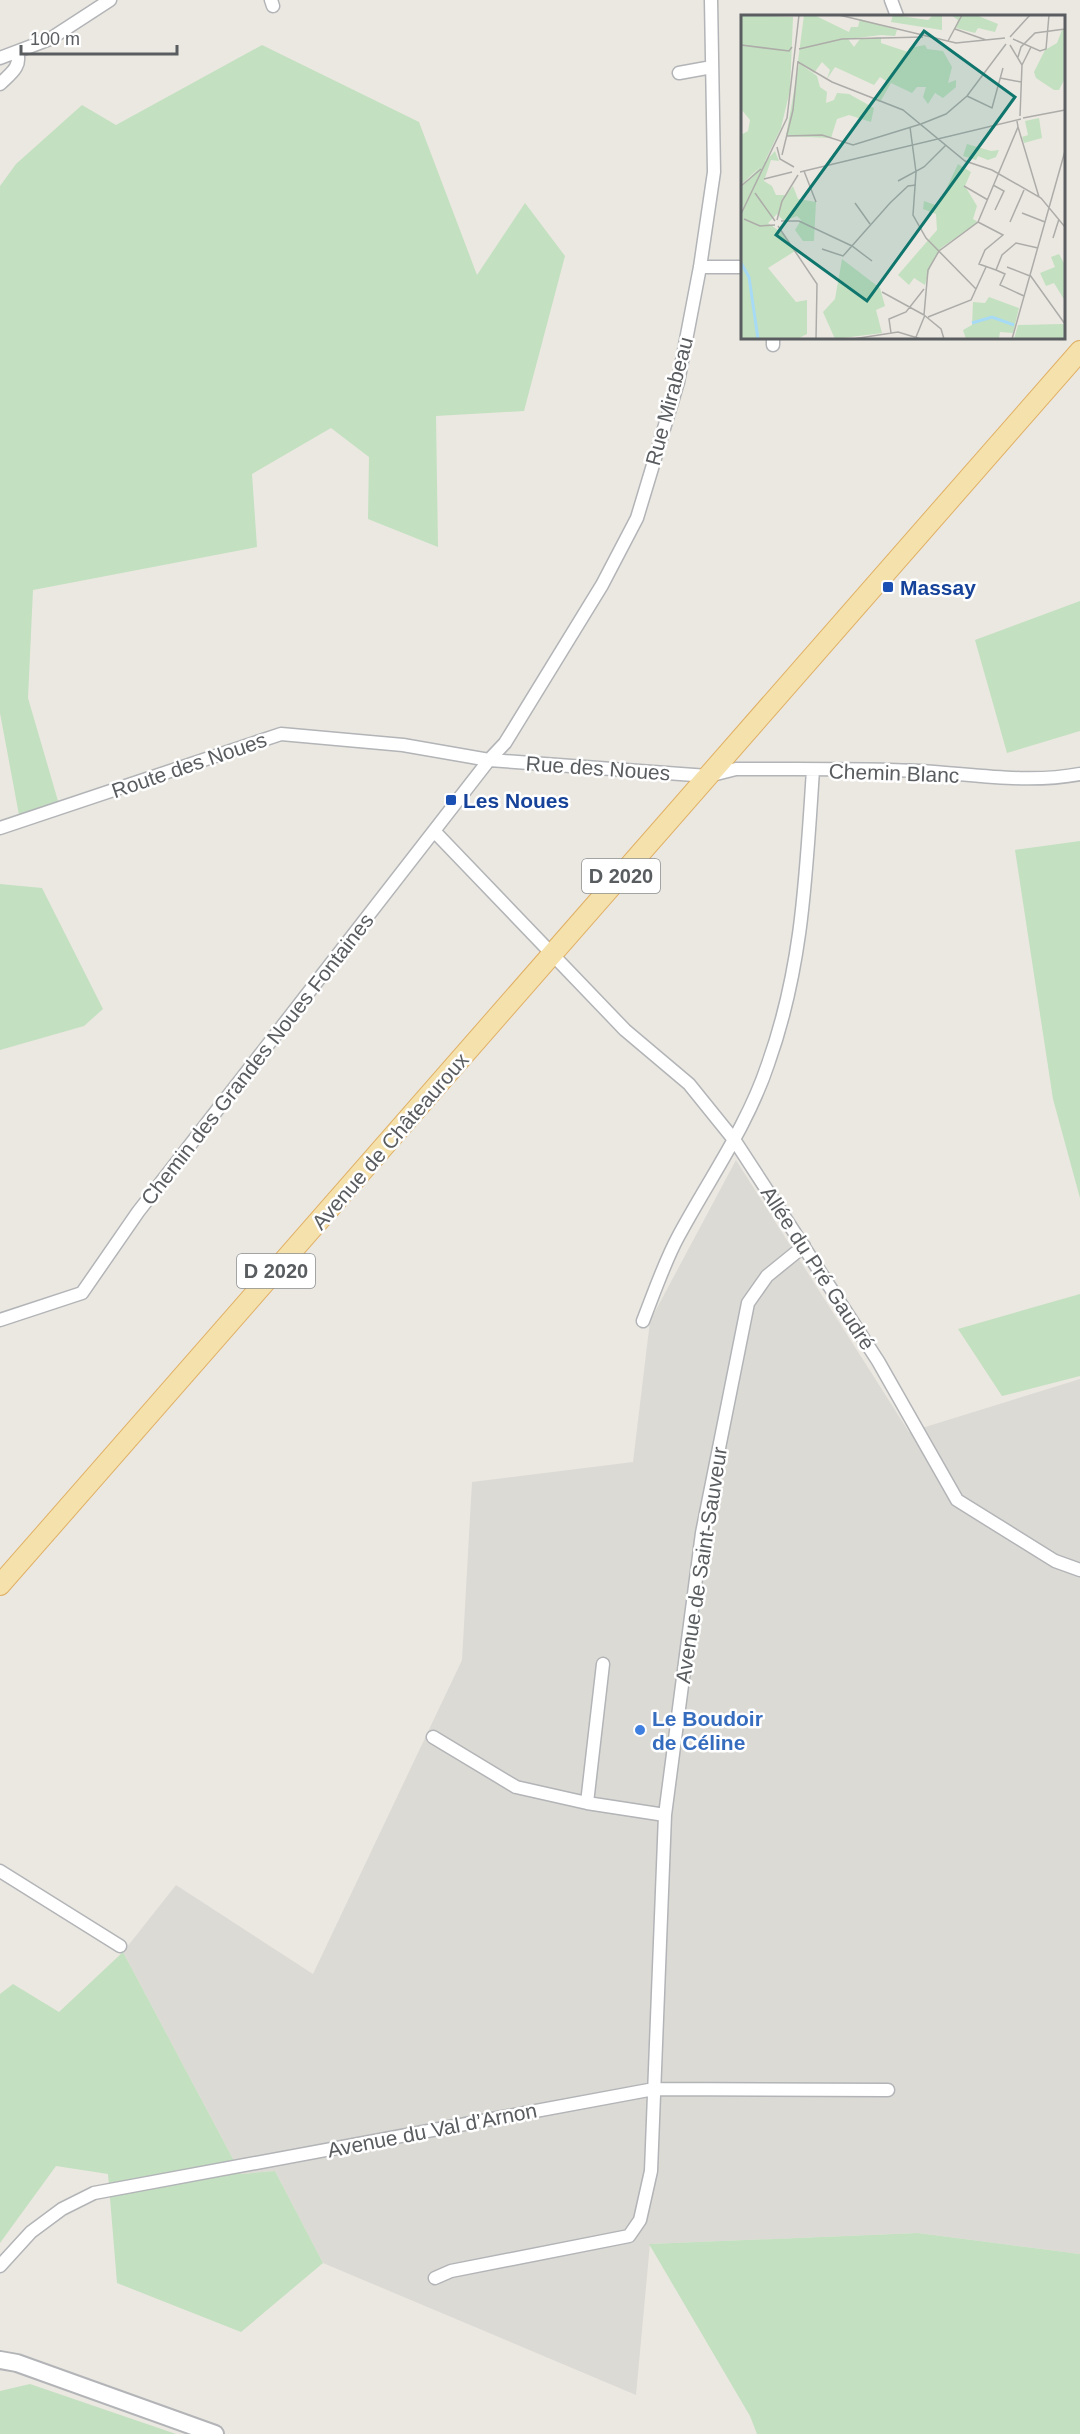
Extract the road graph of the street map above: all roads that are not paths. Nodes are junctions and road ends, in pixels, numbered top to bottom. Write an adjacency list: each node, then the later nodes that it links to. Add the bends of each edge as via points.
1 (110, 0): 5 (street, via 50,39)
2 (711, 0): 7 (street, Rue Mirabeau)
3 (891, 0): 4 (street)
4 (897, 15)
5 (17, 52): 6 (street); 9 (street, via 16,68)
6 (0, 58)
7 (712, 67): 8 (street); 10 (street, Rue Mirabeau, via 714,172)
8 (679, 73)
9 (0, 84)
10 (700, 267): 11 (street); 13 (street, Rue Mirabeau, via 678,382 637,518 602,585 506,744)
11 (741, 267)
12 (1080, 351): 16 (main road, D 2020)
13 (489, 760): 16 (street, Rue des Noues); 17 (street, Route des Noues, via 403,745 281,734); 18 (street, Chemin des Grandes Noues Fontaines)
14 (813, 770): 15 (street, Chemin Blanc, via 918,771 1010,778); 16 (street, Chemin Blanc, via 735,769); 20 (street, via 795,971 768,1065)
15 (1080, 774)
16 (708, 776): 19 (main road, Avenue de Châteauroux / D 2020)
17 (0, 828)
18 (434, 831): 19 (street, Allée du Pré Gaudré); 22 (street, Chemin des Grandes Noues Fontaines, via 138,1212 82,1293)
19 (552, 955): 20 (street, Allée du Pré Gaudré, via 625,1030 689,1084); 25 (main road, Avenue de Châteauroux / D 2020)
20 (735, 1141): 21 (street, Allée du Pré Gaudré); 23 (street, via 677,1238)
21 (804, 1246): 24 (street, Allée du Pré Gaudré, via 878,1361 957,1500 1055,1561); 29 (street, Avenue de Saint-Sauveur, via 767,1276 748,1303 702,1533)
22 (0, 1320)
23 (643, 1320)
24 (1080, 1570)
25 (0, 1586)
26 (603, 1664): 28 (street)
27 (433, 1737): 28 (street, via 516,1787)
28 (587, 1803): 29 (street)
29 (665, 1815): 32 (street, Avenue de Saint-Sauveur)
30 (0, 1871): 31 (street)
31 (120, 1946)
32 (654, 2089): 33 (street, Avenue du Val d’Arnon); 34 (street, Avenue du Val d’Arnon, via 94,2193 62,2209 31,2232); 35 (street, Avenue de Saint-Sauveur, via 651,2171 640,2220 629,2236 451,2271)
33 (888, 2090)
34 (1, 2266)
35 (435, 2278)
36 (0, 2350): 38 (street)
37 (0, 2360): 38 (street)
38 (17, 2363): 39 (street)
39 (215, 2434)

